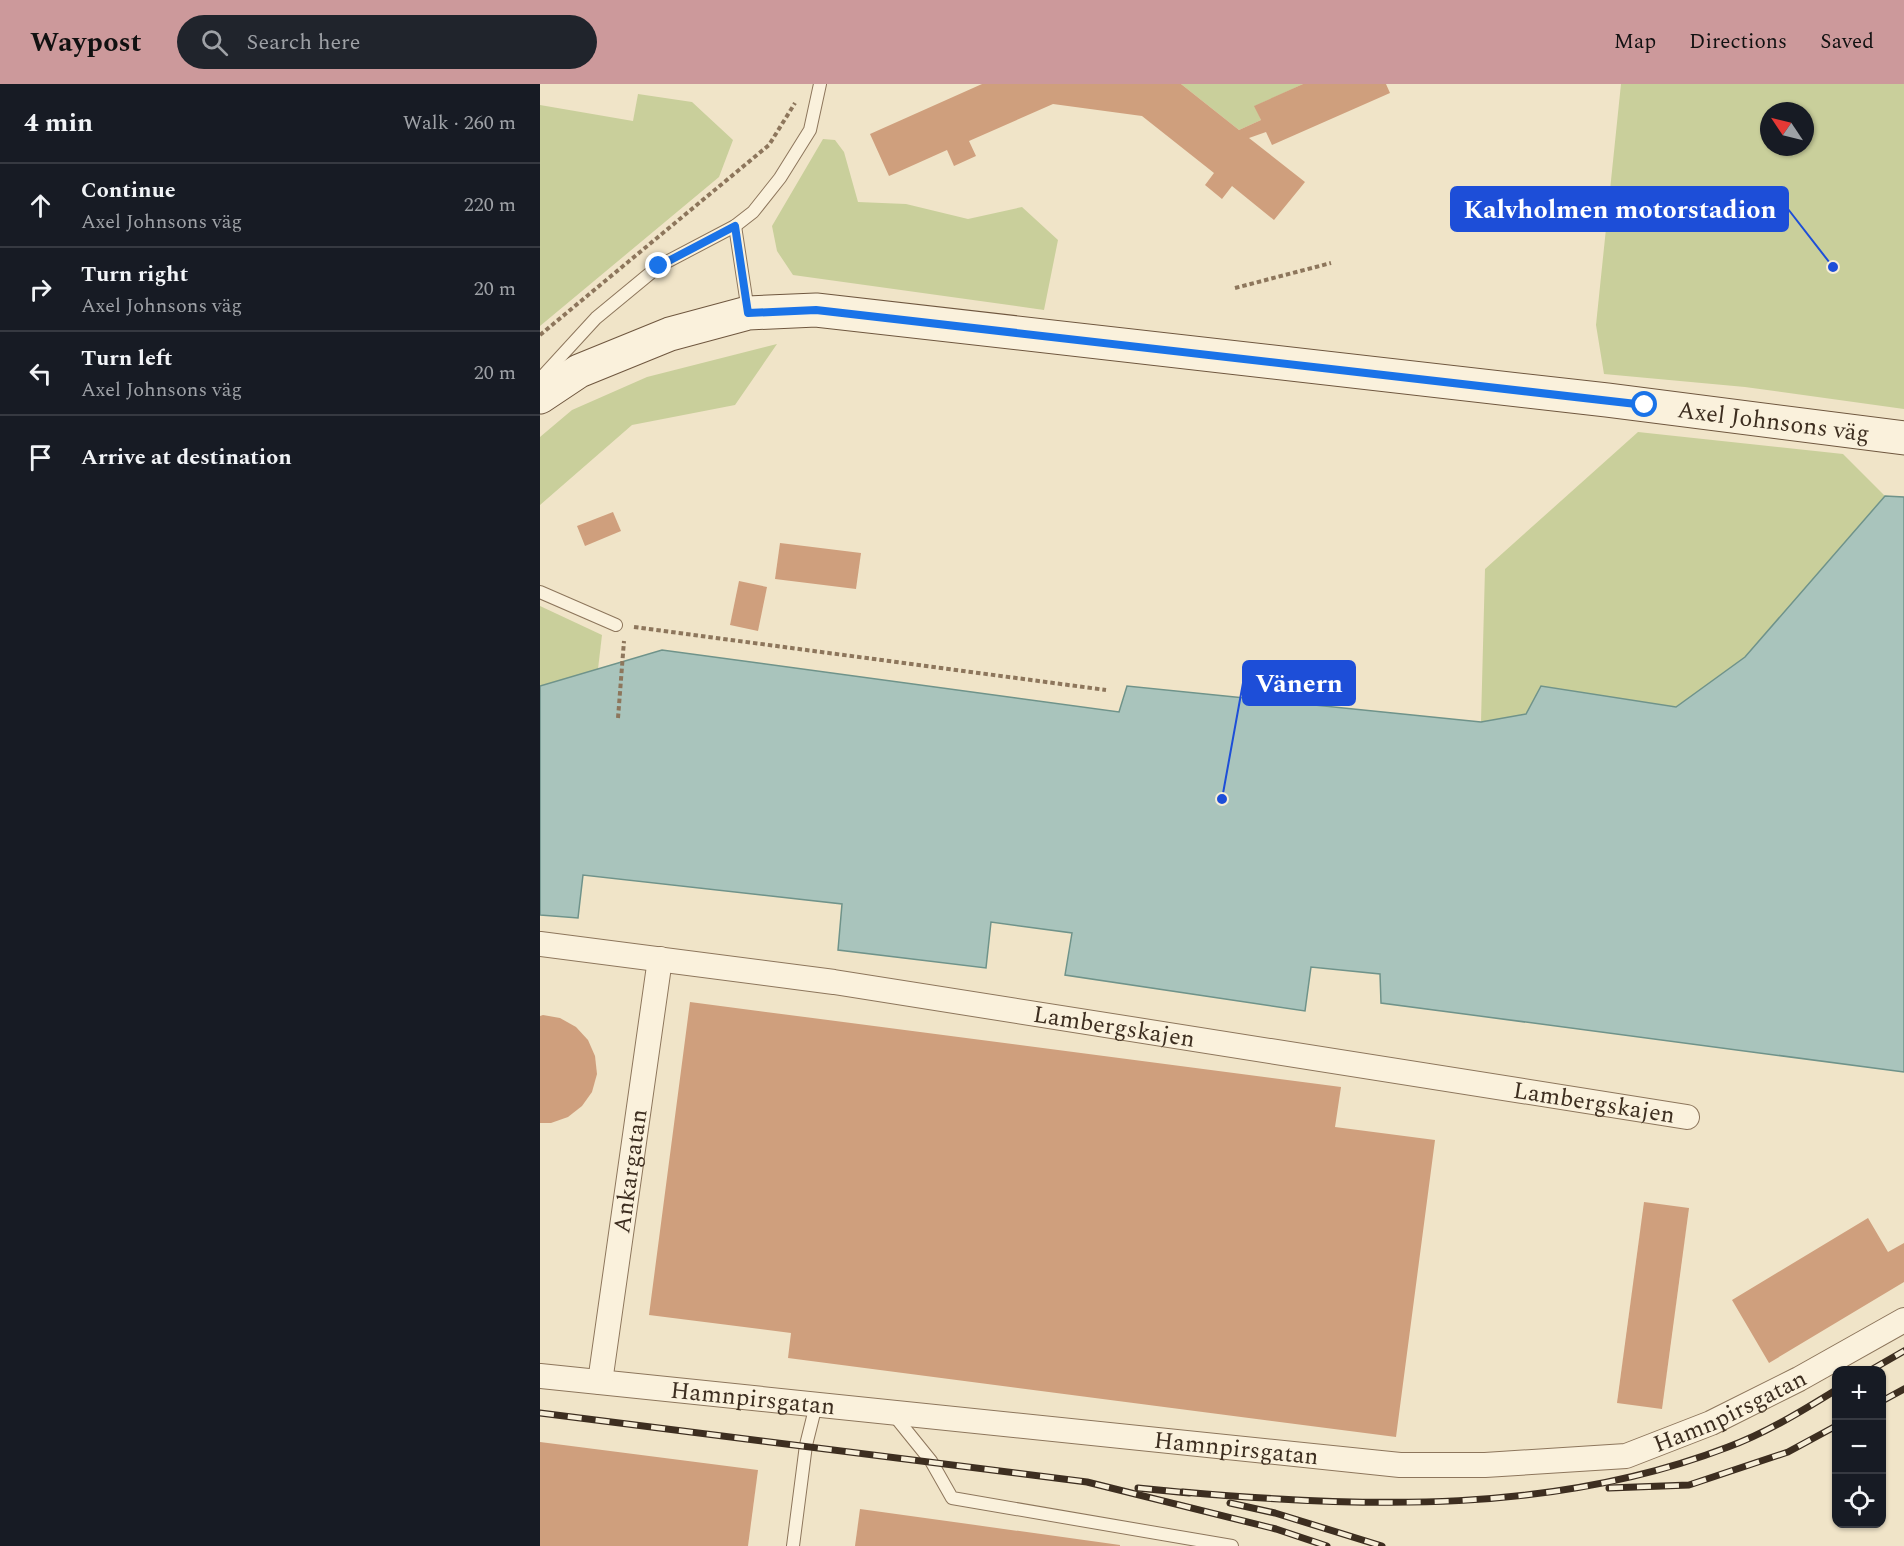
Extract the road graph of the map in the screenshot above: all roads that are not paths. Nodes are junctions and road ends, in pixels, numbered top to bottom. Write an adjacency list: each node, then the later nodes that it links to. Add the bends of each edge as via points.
1 (820, 84): 2 (lane, via 810,130 780,178 753,212)
2 (735, 226): 3 (lane); 4 (lane, via 659,266 596,318)
3 (748, 313): 5 (street, Axel Johnsons väg, via 670,334 589,367); 6 (street, Axel Johnsons väg, via 816,310 1607,400)
4 (540, 379)
5 (540, 397)
6 (1904, 438)
7 (540, 592): 8 (lane)
8 (621, 625)
9 (540, 945): 10 (street, Lambergskajen)
10 (660, 959): 11 (street, Lambergskajen, via 846,983); 14 (street, Ankargatan)
11 (1687, 1117)
12 (1904, 1320): 16 (street, Hamnpirsgatan, via 1711,1423 1626,1456 1485,1465 1400,1465)
13 (540, 1376): 14 (street, Hamnpirsgatan)
14 (600, 1382): 15 (street, Hamnpirsgatan)
15 (816, 1405): 16 (street, Hamnpirsgatan); 17 (lane, via 806,1445)
16 (892, 1413): 18 (lane, via 931,1461 952,1498)
17 (793, 1546)
18 (1232, 1546)

